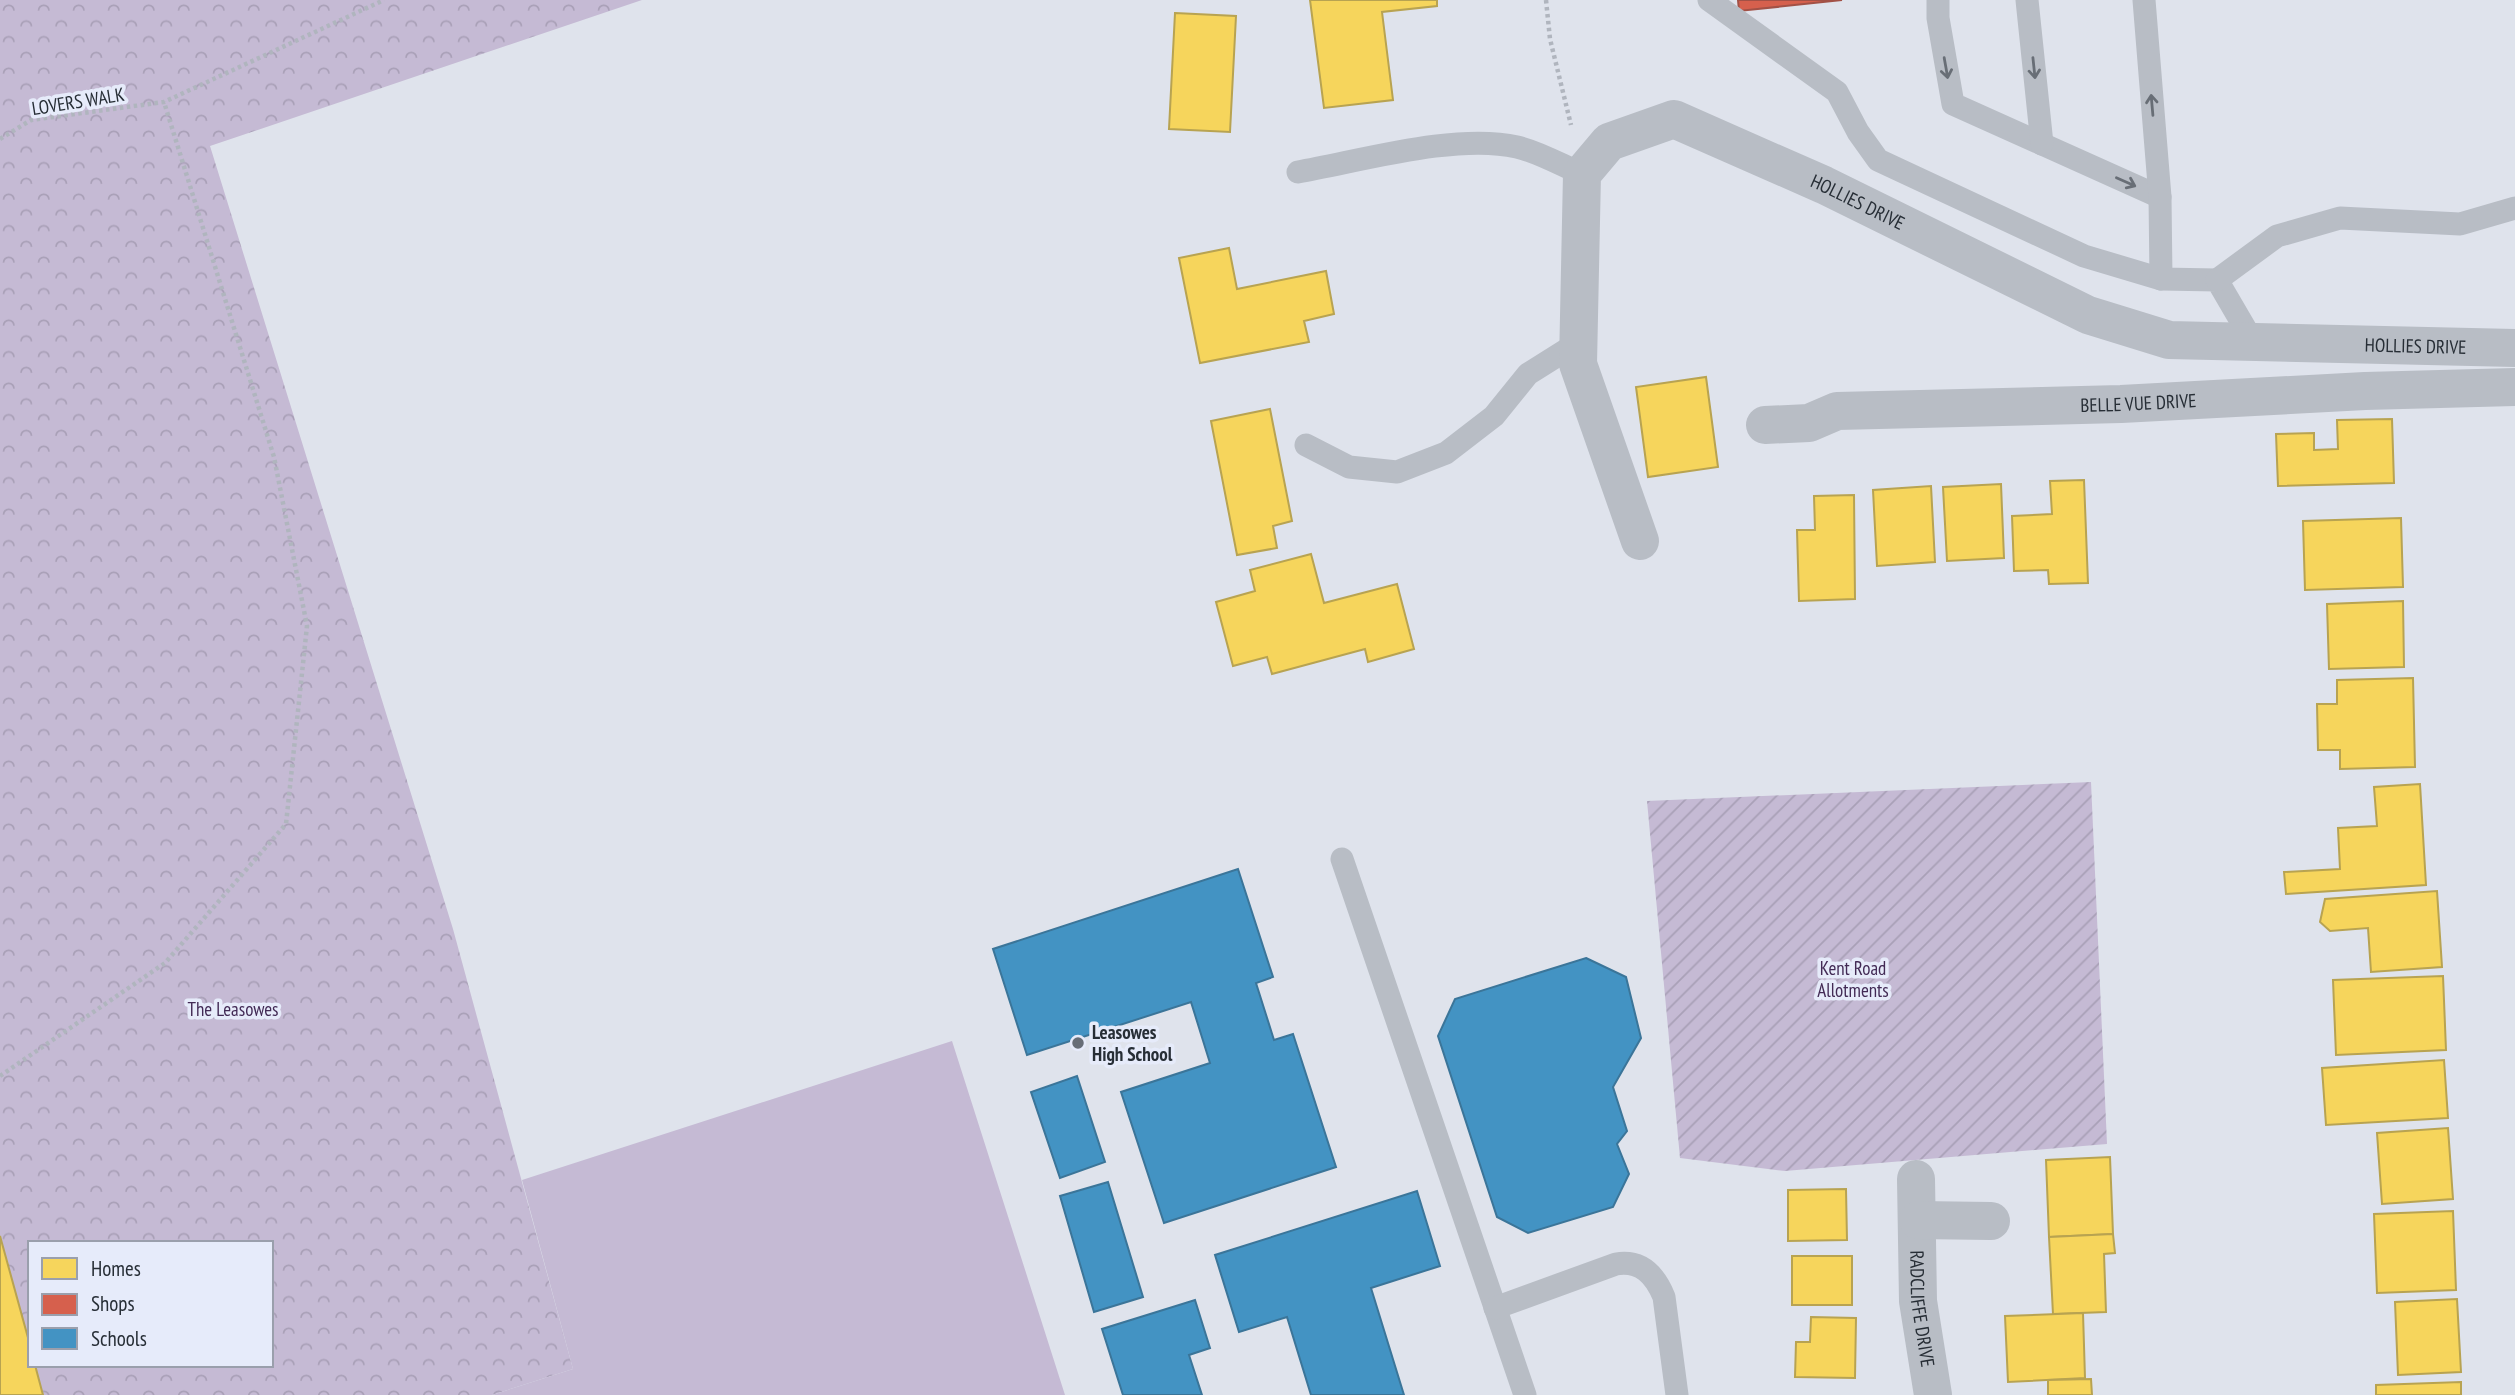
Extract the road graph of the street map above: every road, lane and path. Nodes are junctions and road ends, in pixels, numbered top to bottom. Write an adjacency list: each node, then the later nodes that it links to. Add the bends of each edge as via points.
1 (384, 0): 7 (path, LOVERS WALK)
2 (1546, 0): 11 (path, via 1550,39)
3 (1709, 0): 14 (lane, via 1837,92 1878,160 2084,256)
4 (1938, 0): 9 (lane, one-way to 9, via 1953,104)
5 (2027, 0): 9 (lane, one-way to 9)
6 (2144, 0): 12 (lane, one-way to 6)
7 (164, 102): 8 (path, LOVERS WALK, via 31,120); 24 (path, via 274,457 307,626 286,824 165,963)
8 (0, 139)
9 (2042, 144): 12 (lane, one-way to 12)
10 (1298, 172): 11 (lane, via 1456,144 1493,144 1520,148)
11 (1582, 174): 16 (street, HOLLIES DRIVE, via 1609,142 1674,119 1824,186 2088,315 2169,340); 17 (street)
12 (2160, 197): 14 (lane)
13 (2515, 208): 15 (lane, via 2460,224 2340,218 2277,236)
14 (2161, 279): 15 (lane)
15 (2217, 280): 16 (lane)
16 (2252, 340): 18 (street, HOLLIES DRIVE)
17 (1579, 342): 21 (lane, via 1528,374 1494,416 1446,453 1397,472 1349,467); 22 (street, via 1578,364)
18 (2515, 348)
19 (2515, 387): 20 (street, BELLE VUE DRIVE, via 1837,411 1808,423)
20 (1765, 425)
21 (1306, 445)
22 (1640, 541)
23 (1342, 859): 28 (lane)
24 (0, 1076)
25 (1916, 1179): 26 (street, RADCLIFFE DRIVE)
26 (1918, 1220): 27 (street, RADCLIFFE DRIVE); 31 (street, RADCLIFFE DRIVE, via 1918,1301)
27 (1991, 1221)
28 (1495, 1308): 29 (lane); 30 (lane, via 1616,1264 1640,1266 1659,1284 1664,1297)
29 (1525, 1395)
30 (1677, 1395)
31 (1933, 1395)

